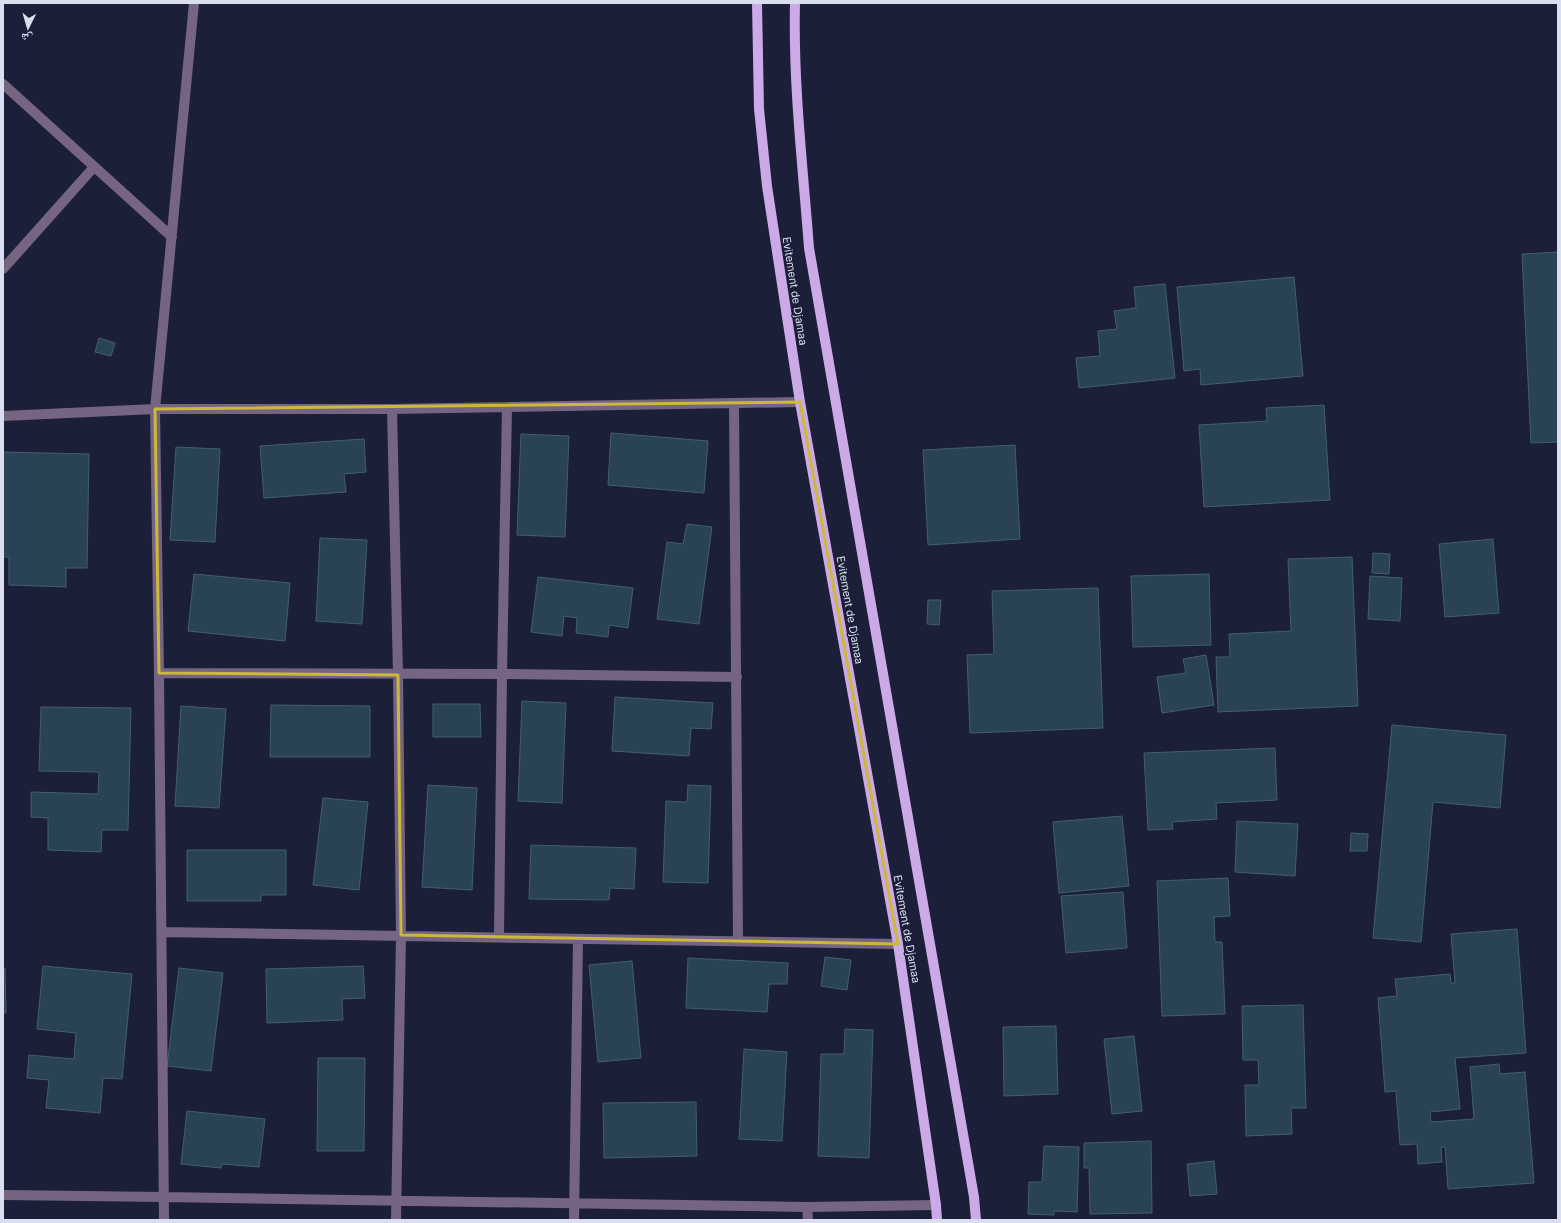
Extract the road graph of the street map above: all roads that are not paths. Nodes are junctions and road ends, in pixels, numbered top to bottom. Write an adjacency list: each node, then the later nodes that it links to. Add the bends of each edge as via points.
1 (194, 3): 6 (street)
2 (757, 3): 8 (main road, Evitement de Djamaa, via 759,109 767,186)
3 (795, 3): 35 (main road, via 794,35 809,248)
4 (3, 84): 5 (street)
5 (94, 167): 6 (street); 7 (street)
6 (172, 237): 11 (street)
7 (3, 270)
8 (800, 402): 9 (street); 23 (main road, Evitement de Djamaa)
9 (734, 403): 10 (street); 17 (street)
10 (507, 407): 12 (street); 15 (street)
11 (155, 409): 12 (street); 13 (street); 14 (street)
12 (392, 409): 16 (street)
13 (3, 416)
14 (159, 673): 16 (street); 18 (street)
15 (502, 674): 16 (street); 17 (street); 20 (street)
16 (398, 675): 19 (street)
17 (737, 678): 22 (street)
18 (162, 932): 19 (street); 25 (street)
19 (401, 935): 20 (street); 26 (street)
20 (499, 937): 21 (street)
21 (578, 939): 22 (street); 27 (street)
22 (738, 941): 23 (street)
23 (898, 944): 28 (main road, Evitement de Djamaa)
24 (3, 1196): 25 (street)
25 (164, 1197): 26 (street); 30 (street)
26 (396, 1201): 27 (street); 31 (street)
27 (574, 1204): 29 (street); 32 (street)
28 (936, 1205): 29 (street); 34 (main road, Evitement de Djamaa)
29 (807, 1207): 33 (street)
30 (164, 1220)
31 (396, 1220)
32 (574, 1220)
33 (808, 1220)
34 (937, 1220)
35 (976, 1220)

